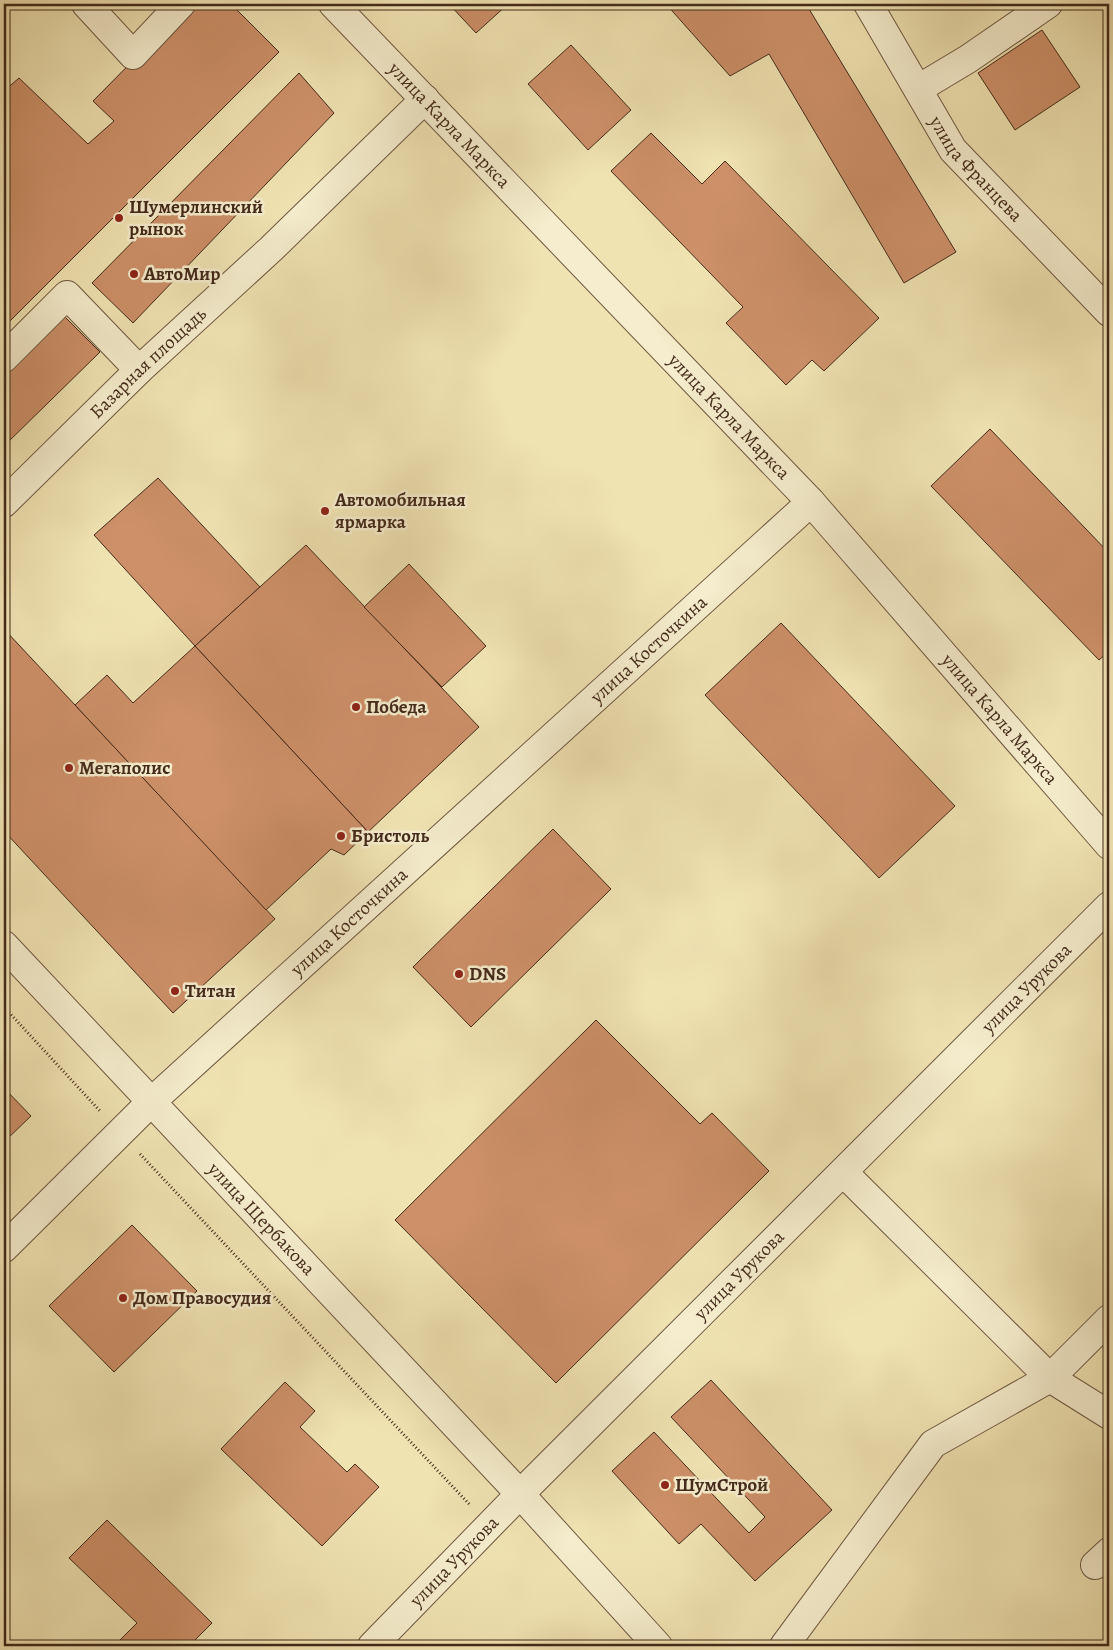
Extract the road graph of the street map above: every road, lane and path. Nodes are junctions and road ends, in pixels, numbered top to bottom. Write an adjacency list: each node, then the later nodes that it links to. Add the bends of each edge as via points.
1 (86, 4): 2 (street, via 133,55)
2 (181, 4)
3 (333, 4): 7 (street, улица Карла Маркса)
4 (868, 4): 6 (street, улица Францева)
5 (1048, 4): 6 (street)
6 (918, 89): 8 (street, улица Францева, via 953,150)
7 (425, 99): 10 (street, Базарная площадь, via 270,250); 11 (street, улица Карла Маркса)
8 (1109, 312)
9 (4, 358): 10 (street, via 67,295)
10 (140, 370): 12 (street, Базарная площадь)
11 (810, 502): 13 (street, улица Карла Маркса); 17 (street, улица Косточкина)
12 (4, 503)
13 (1109, 845)
14 (1109, 906): 19 (street, улица Урукова)
15 (4, 945): 17 (street, улица Щербакова)
16 (4, 1007): 18 (path)
17 (150, 1103): 18 (street, улица Косточкина); 24 (street, улица Щербакова)
18 (120, 1132): 20 (street, улица Косточкина); 25 (path)
19 (844, 1173): 22 (street); 24 (street, улица Урукова)
20 (4, 1248)
21 (1109, 1319): 22 (street)
22 (1050, 1378): 23 (street); 28 (street, via 933,1444)
23 (1109, 1415)
24 (520, 1494): 25 (street, улица Урукова); 27 (street, улица Щербакова)
25 (490, 1525): 26 (street, улица Урукова)
26 (372, 1646)
27 (658, 1646)
28 (784, 1646)

